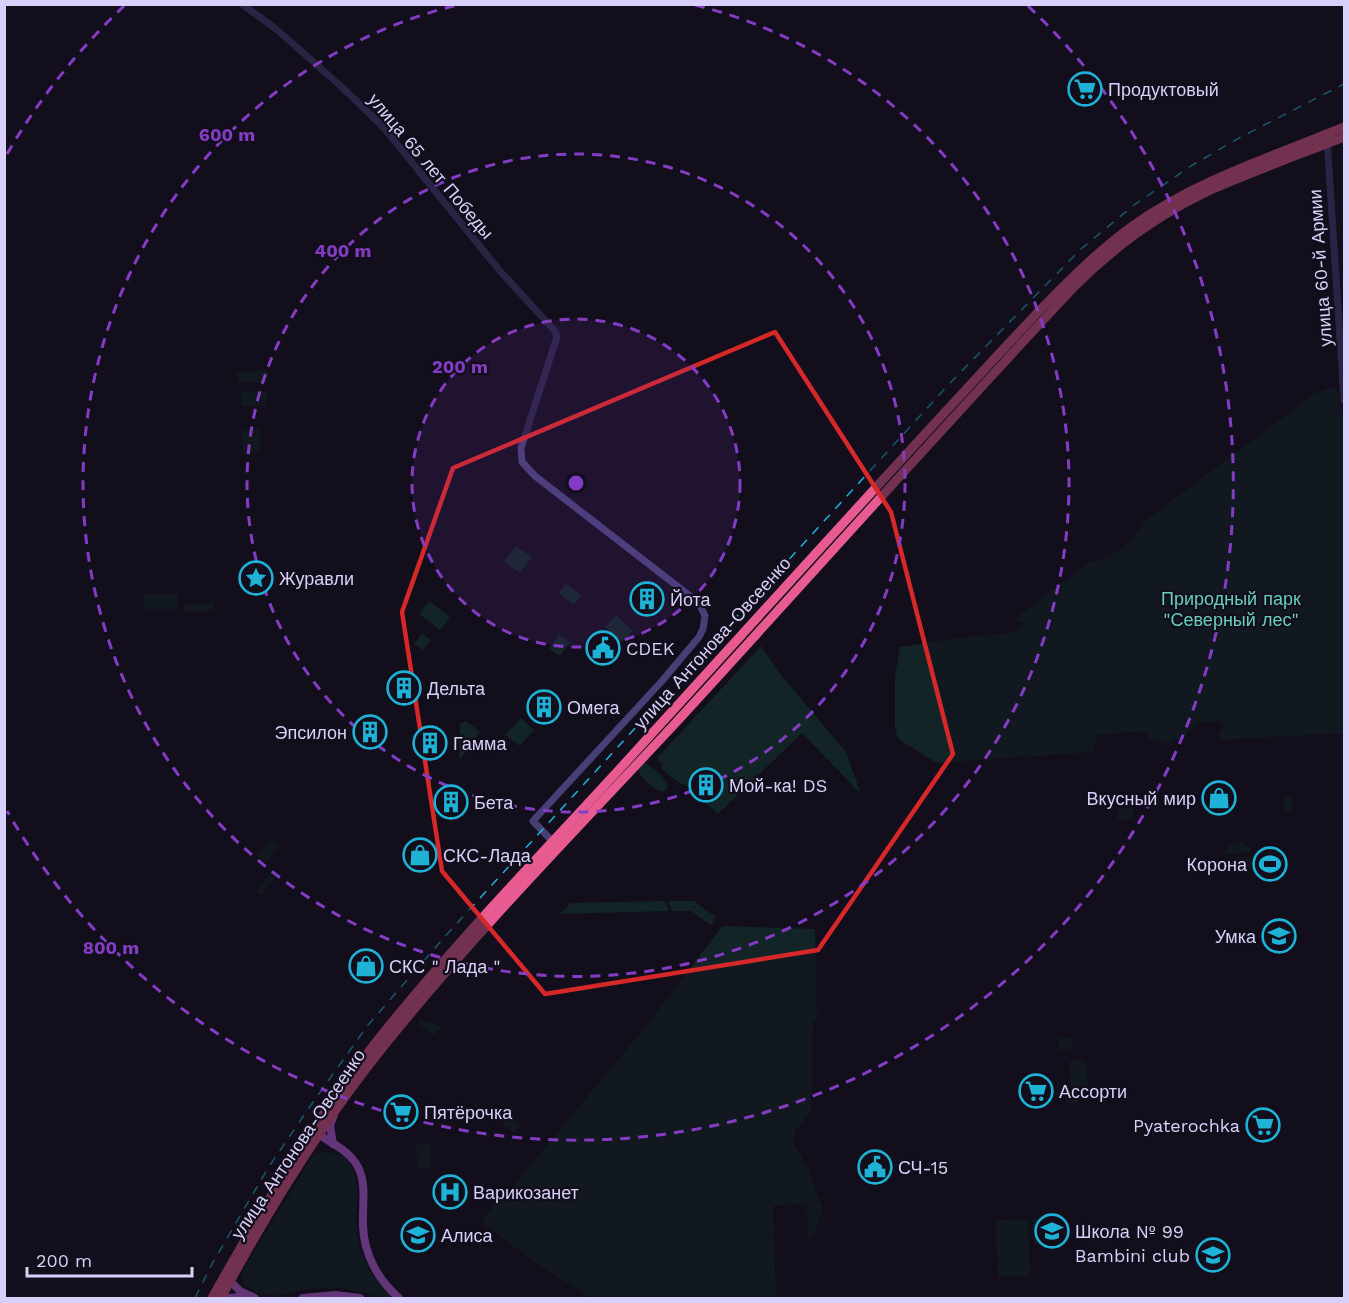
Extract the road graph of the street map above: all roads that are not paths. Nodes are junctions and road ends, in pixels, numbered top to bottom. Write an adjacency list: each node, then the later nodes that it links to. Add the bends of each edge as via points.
1 (242, 4): 6 (street, улица 65 лет Победы, via 276,28 384,128 500,271 555,331 557,337 521,448 522,462 699,603 705,616 699,637 533,821)
2 (1344, 127): 4 (highway, улица Антонова-Овсеенко)
3 (1344, 137): 4 (highway, улица Антонова-Овсеенко)
4 (1327, 139): 5 (street, улица 60-й Армии); 6 (highway, улица Антонова-Овсеенко, via 1210,182 1104,248 1069,280)
5 (1344, 400)
6 (556, 845): 7 (highway, улица Антонова-Овсеенко, via 409,1015); 8 (highway, улица Антонова-Овсеенко, via 504,894 403,1009 354,1071)
7 (334, 1113): 8 (highway, улица Антонова-Овсеенко); 9 (main road, via 330,1125)
8 (316, 1133): 9 (main road); 10 (highway, улица Антонова-Овсеенко)
9 (332, 1143): 17 (main road, via 351,1158 361,1176 363,1226 370,1255 376,1273)
10 (228, 1278): 11 (main road); 12 (highway, улица Антонова-Овсеенко); 13 (highway, улица Антонова-Овсеенко)
11 (251, 1297): 14 (main road)
12 (212, 1299)
13 (221, 1299)
14 (230, 1299)
15 (303, 1299): 16 (main road, via 335,1294)
16 (360, 1299)
17 (399, 1299)

